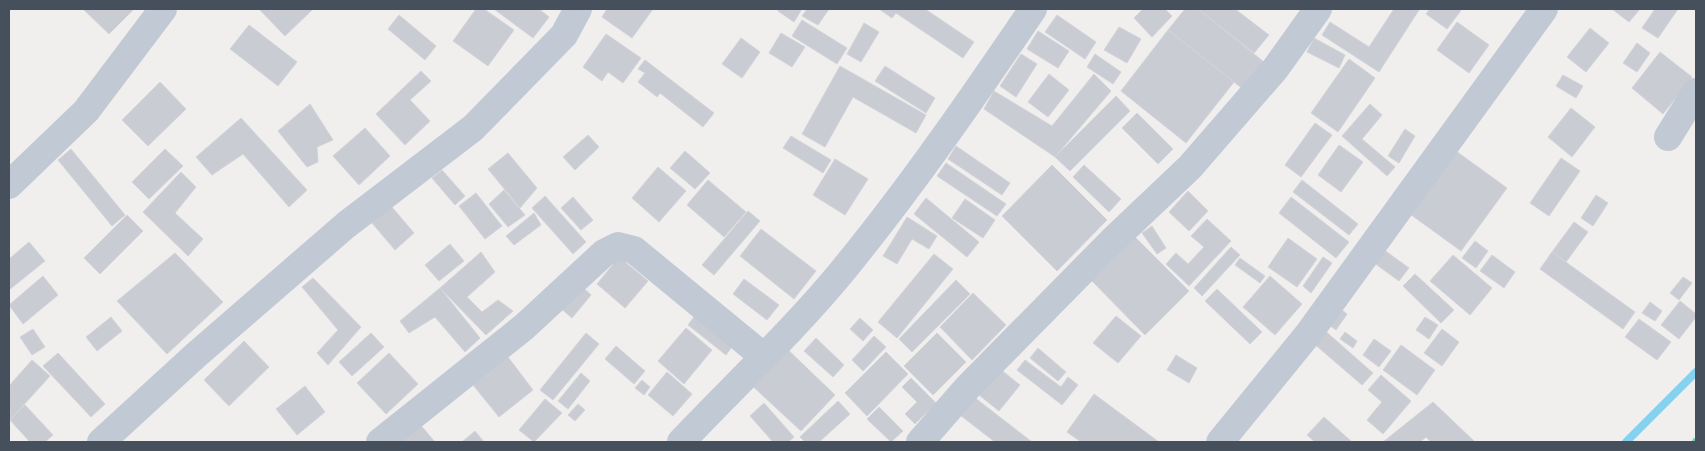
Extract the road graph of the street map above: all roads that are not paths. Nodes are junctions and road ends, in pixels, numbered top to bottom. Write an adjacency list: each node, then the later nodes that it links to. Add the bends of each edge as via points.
1 (162, 9): 8 (street, via 86,111)
2 (578, 9): 10 (street, via 564,35 473,128 346,226)
3 (1033, 9): 9 (street, via 920,170 844,270)
4 (1318, 9): 13 (street, via 1275,69 1190,167 968,387)
5 (1544, 9): 14 (street, via 1308,333)
6 (1696, 92): 7 (street)
7 (1668, 137)
8 (9, 185)
9 (764, 357): 11 (street, via 634,250 618,246 604,253 524,327); 12 (street)
10 (101, 442)
11 (380, 442)
12 (681, 442)
13 (920, 442)
14 (1220, 442)

